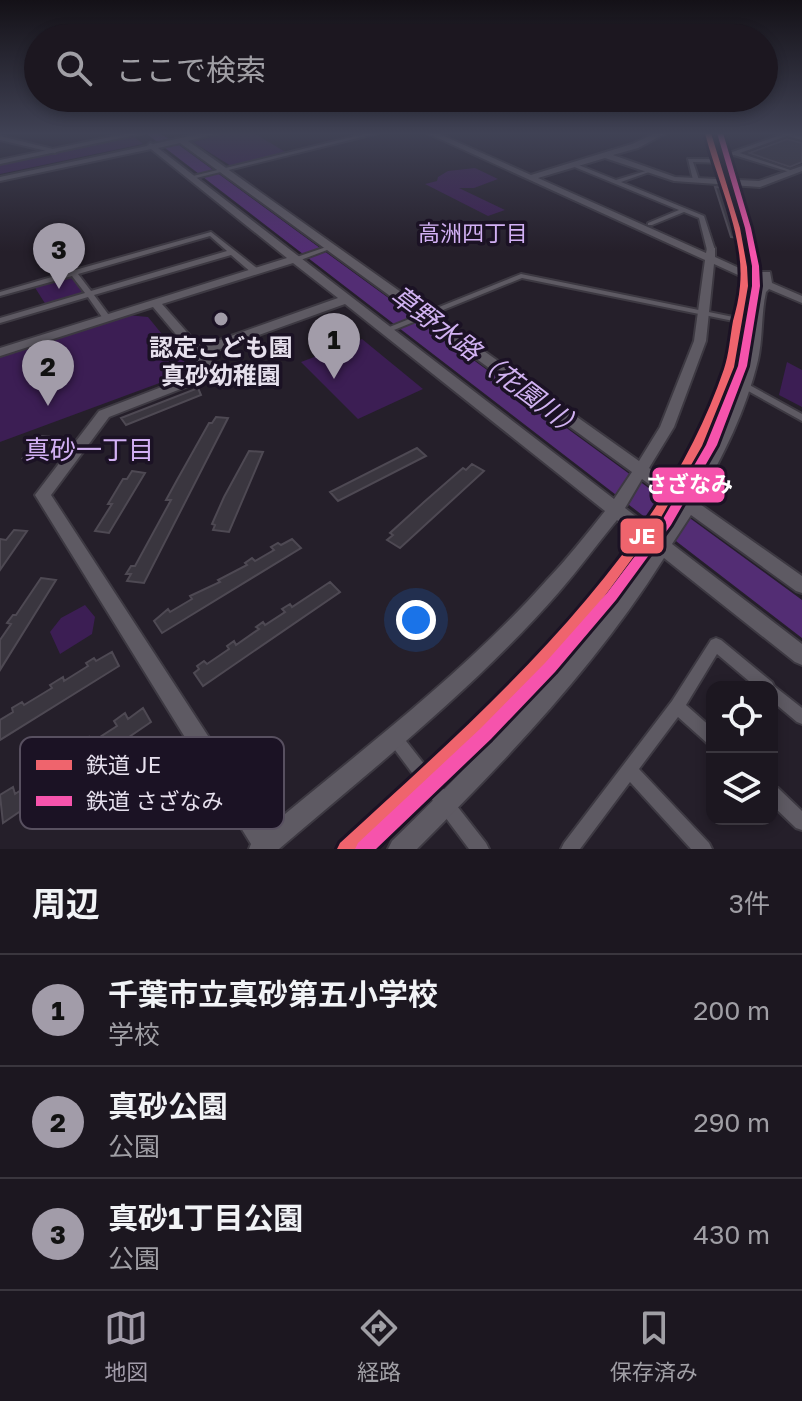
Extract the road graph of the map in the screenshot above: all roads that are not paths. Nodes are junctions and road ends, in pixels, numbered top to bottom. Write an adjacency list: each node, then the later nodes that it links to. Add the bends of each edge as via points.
1 (186, 173): 13 (street)
2 (211, 173): 13 (street)
3 (227, 173): 20 (street)
4 (525, 173): 14 (street)
5 (526, 173): 14 (street)
6 (549, 173): 14 (street)
7 (592, 173): 16 (street)
8 (642, 173): 16 (street)
9 (651, 173): 15 (street)
10 (694, 173): 15 (street)
11 (732, 173): 17 (street)
12 (790, 173): 17 (street, via 765,183)
13 (192, 177): 23 (street)
14 (535, 177): 19 (street); 22 (street)
15 (696, 180): 17 (street)
16 (615, 182): 18 (street)
17 (736, 182)
18 (684, 210): 19 (street); 22 (street, via 705,220)
19 (650, 224): 22 (street)
20 (331, 247): 23 (street); 34 (street)
21 (232, 252): 25 (street); 26 (street, via 211,234); 30 (street)
22 (711, 255): 27 (street); 35 (street)
23 (295, 259): 25 (street); 31 (street)
24 (66, 263): 26 (street)
25 (255, 271): 33 (street)
26 (74, 273): 29 (street); 30 (street)
27 (767, 280): 28 (street); 32 (street); 38 (street, via 759,295)
28 (802, 291)
29 (0, 294)
30 (90, 294): 36 (street); 37 (street)
31 (347, 299): 39 (street); 41 (street)
32 (802, 300)
33 (155, 303): 36 (street); 41 (street)
34 (425, 314): 35 (street, via 521,276); 39 (street); 44 (street)
35 (709, 314): 38 (street); 44 (street, via 686,386)
36 (107, 318): 40 (street)
37 (0, 321)
38 (758, 324): 42 (street)
39 (386, 330): 46 (street)
40 (0, 352)
41 (199, 352): 55 (street, via 214,371 104,414 43,495)
42 (744, 385): 43 (street); 45 (street)
43 (802, 418)
44 (641, 470): 45 (street); 46 (street)
45 (689, 504): 47 (street); 48 (street)
46 (615, 509): 47 (street); 56 (street, via 512,631)
47 (663, 547): 49 (street); 59 (street, via 565,679)
48 (802, 586)
49 (802, 656)
50 (760, 681): 52 (street, via 716,644)
51 (778, 697): 53 (street)
52 (677, 706): 54 (street); 57 (street)
53 (802, 717)
54 (706, 733)
55 (194, 737)
56 (394, 737): 59 (street); 62 (street)
57 (630, 771): 63 (street); 66 (street)
58 (778, 800): 60 (street)
59 (446, 803): 64 (street); 65 (street)
60 (802, 822)
61 (252, 829): 62 (street)
62 (263, 847)
63 (573, 848)
64 (400, 849)
65 (480, 849)
66 (703, 849)

